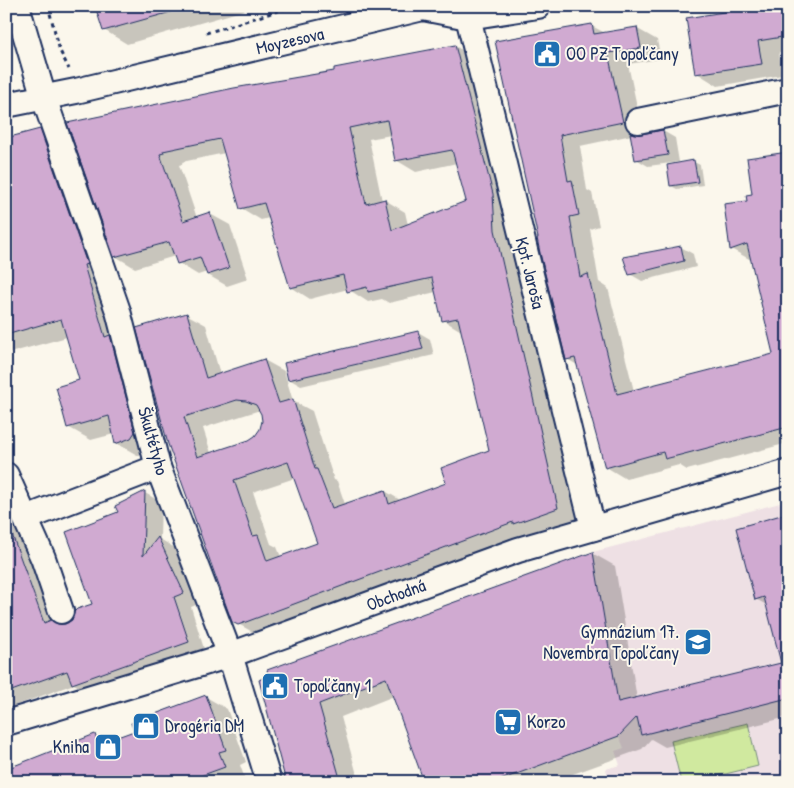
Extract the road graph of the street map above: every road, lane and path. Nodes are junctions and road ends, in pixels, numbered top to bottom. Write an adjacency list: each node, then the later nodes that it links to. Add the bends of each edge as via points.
1 (16, 6): 7 (street, Škultétyho)
2 (48, 6): 5 (path)
3 (538, 6): 4 (street, Moyzesova)
4 (468, 17): 7 (street, Moyzesova, via 423,8); 14 (street, Kpt. Jaroša)
5 (60, 51)
6 (788, 90): 9 (street)
7 (44, 98): 8 (street, Moyzesova); 10 (street, Škultétyho, via 118,311)
8 (7, 106)
9 (638, 120)
10 (158, 467): 13 (street); 16 (street, Škultétyho)
11 (788, 472): 14 (street, Obchodná)
12 (6, 475): 13 (street)
13 (26, 518): 15 (street)
14 (593, 528): 16 (street, Obchodná, via 518,550)
15 (61, 611)
16 (230, 655): 17 (street, Obchodná); 18 (street, Škultétyho)
17 (6, 723)
18 (269, 782)

